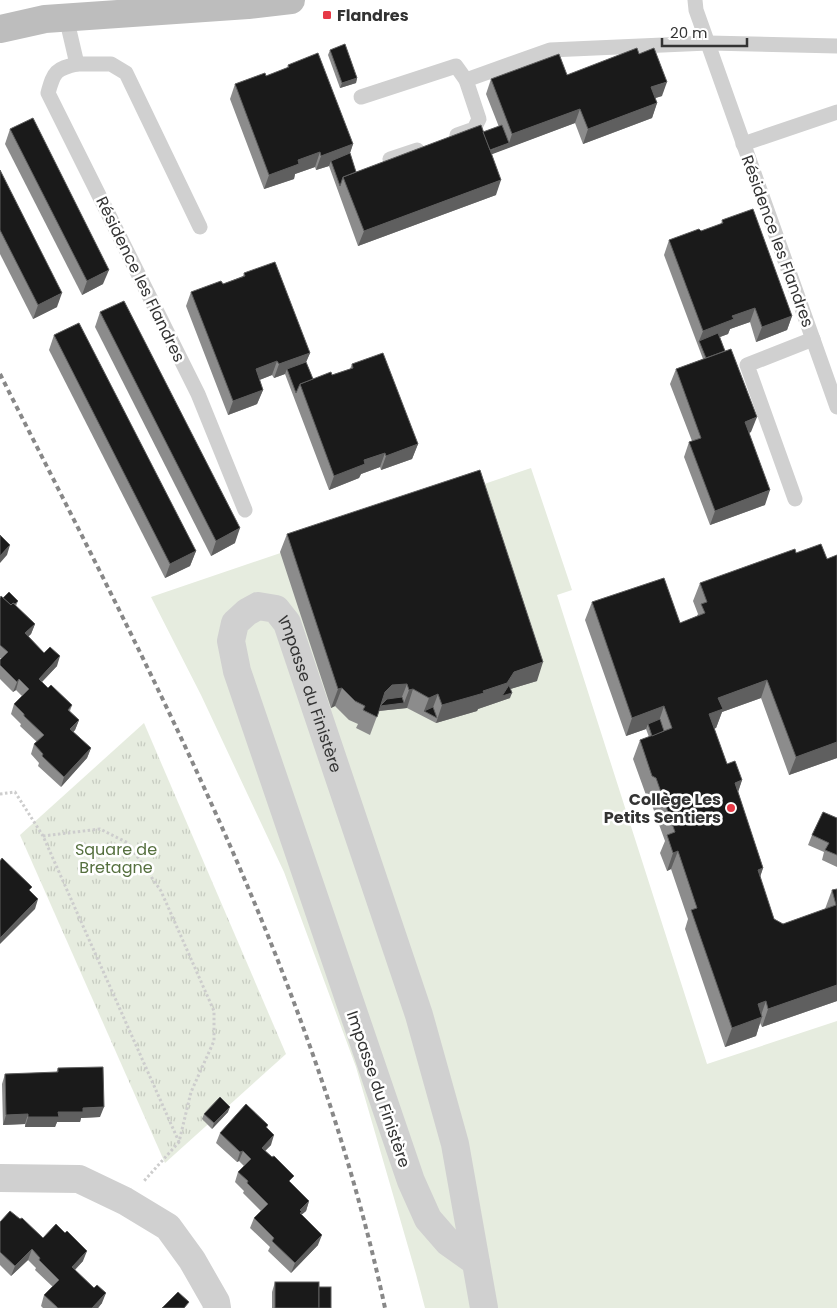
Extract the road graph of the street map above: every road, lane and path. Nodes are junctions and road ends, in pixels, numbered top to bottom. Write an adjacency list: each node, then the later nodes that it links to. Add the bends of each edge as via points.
1 (291, 0): 4 (street)
2 (695, 0): 6 (lane, Résidence les Flandres)
3 (0, 10): 4 (street)
4 (55, 18): 5 (street); 8 (lane)
5 (0, 29)
6 (708, 43): 7 (lane); 9 (lane, via 550,50); 13 (lane, Résidence les Flandres)
7 (837, 46)
8 (77, 64): 16 (lane, Résidence les Flandres, via 111,64 126,73); 20 (lane, Résidence les Flandres, via 60,68 48,92 198,394)
9 (466, 80): 10 (lane, via 456,66); 12 (lane, via 479,119 474,129)
10 (361, 97)
11 (837, 112): 13 (lane, Résidence les Flandres)
12 (446, 139)
13 (744, 144): 17 (lane, Résidence les Flandres)
14 (427, 146): 15 (lane)
15 (390, 159)
16 (200, 227)
17 (813, 338): 18 (lane, Résidence les Flandres); 19 (lane, Résidence les Flandres, via 747,365)
18 (837, 407)
19 (795, 499)
20 (245, 510)
21 (0, 794): 22 (path, via 15,792)
22 (43, 836): 23 (path); 23 (path, via 100,829 128,843 169,908 214,1011 214,1041 191,1092)
23 (179, 1142): 25 (path)
24 (0, 1178): 25 (street, via 79,1179)
25 (125, 1201): 27 (street, via 168,1227 192,1260)
26 (476, 1262): 26 (street, Impasse du Finistère, via 455,1144 420,1015 287,623 276,609 258,606 235,623 231,641 237,671 410,1181 428,1218 448,1242); 28 (street, Impasse du Finistère)
27 (217, 1308)
28 (484, 1308)

